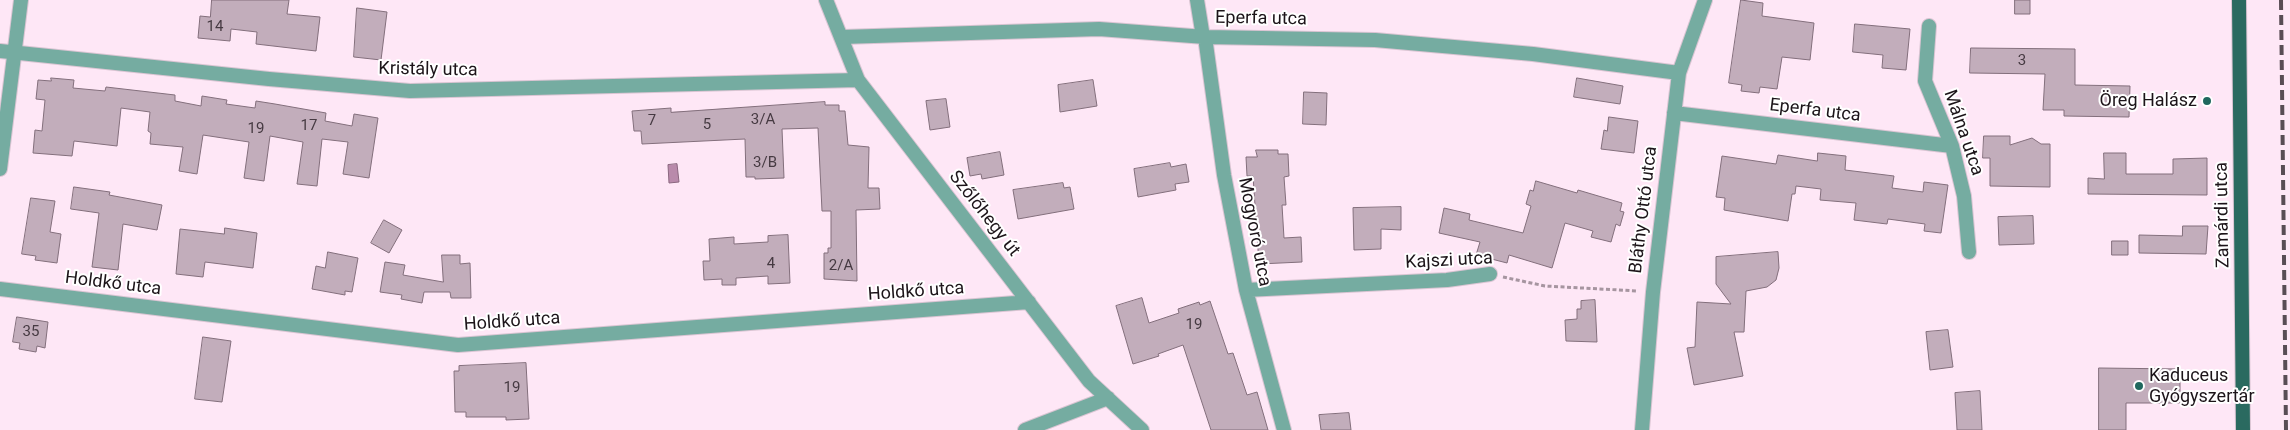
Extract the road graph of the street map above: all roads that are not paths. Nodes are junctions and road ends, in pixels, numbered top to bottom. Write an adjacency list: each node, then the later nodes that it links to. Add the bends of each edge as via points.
1 (20, 0): 10 (street)
2 (826, 0): 8 (street, Szőlőhegy út)
3 (1198, 0): 7 (street, Mogyoró utca)
4 (1705, 0): 11 (street, Bláthy Ottó utca)
5 (2239, 0): 26 (main road, Zamárdi utca)
6 (1928, 26): 14 (street, Málna utca, via 1925,81)
7 (1204, 37): 8 (street, Eperfa utca, via 1099,29); 11 (street, Eperfa utca, via 1375,40 1533,54); 19 (street, Mogyoró utca, via 1224,175)
8 (842, 38): 12 (street, Szőlőhegy út)
9 (0, 51): 10 (street, Kristály utca)
10 (15, 52): 12 (street, Kristály utca, via 270,80 410,91); 15 (street)
11 (1679, 73): 13 (street, Bláthy Ottó utca)
12 (858, 80): 20 (street, Szőlőhegy út)
13 (1674, 113): 14 (street, Eperfa utca); 25 (street, Bláthy Ottó utca, via 1653,292)
14 (1952, 146): 16 (street, Málna utca, via 1964,196)
15 (0, 170)
16 (1969, 252)
17 (1490, 274): 19 (street, Kajszi utca, via 1447,280)
18 (0, 289): 20 (street, Holdkő utca, via 458,345)
19 (1246, 290): 24 (street, Mogyoró utca)
20 (1029, 302): 21 (street, Szőlőhegy út, via 1089,380)
21 (1108, 398): 22 (street); 23 (street, Szőlőhegy út)
22 (1025, 430)
23 (1142, 430)
24 (1284, 430)
25 (1642, 430)
26 (2243, 430)

